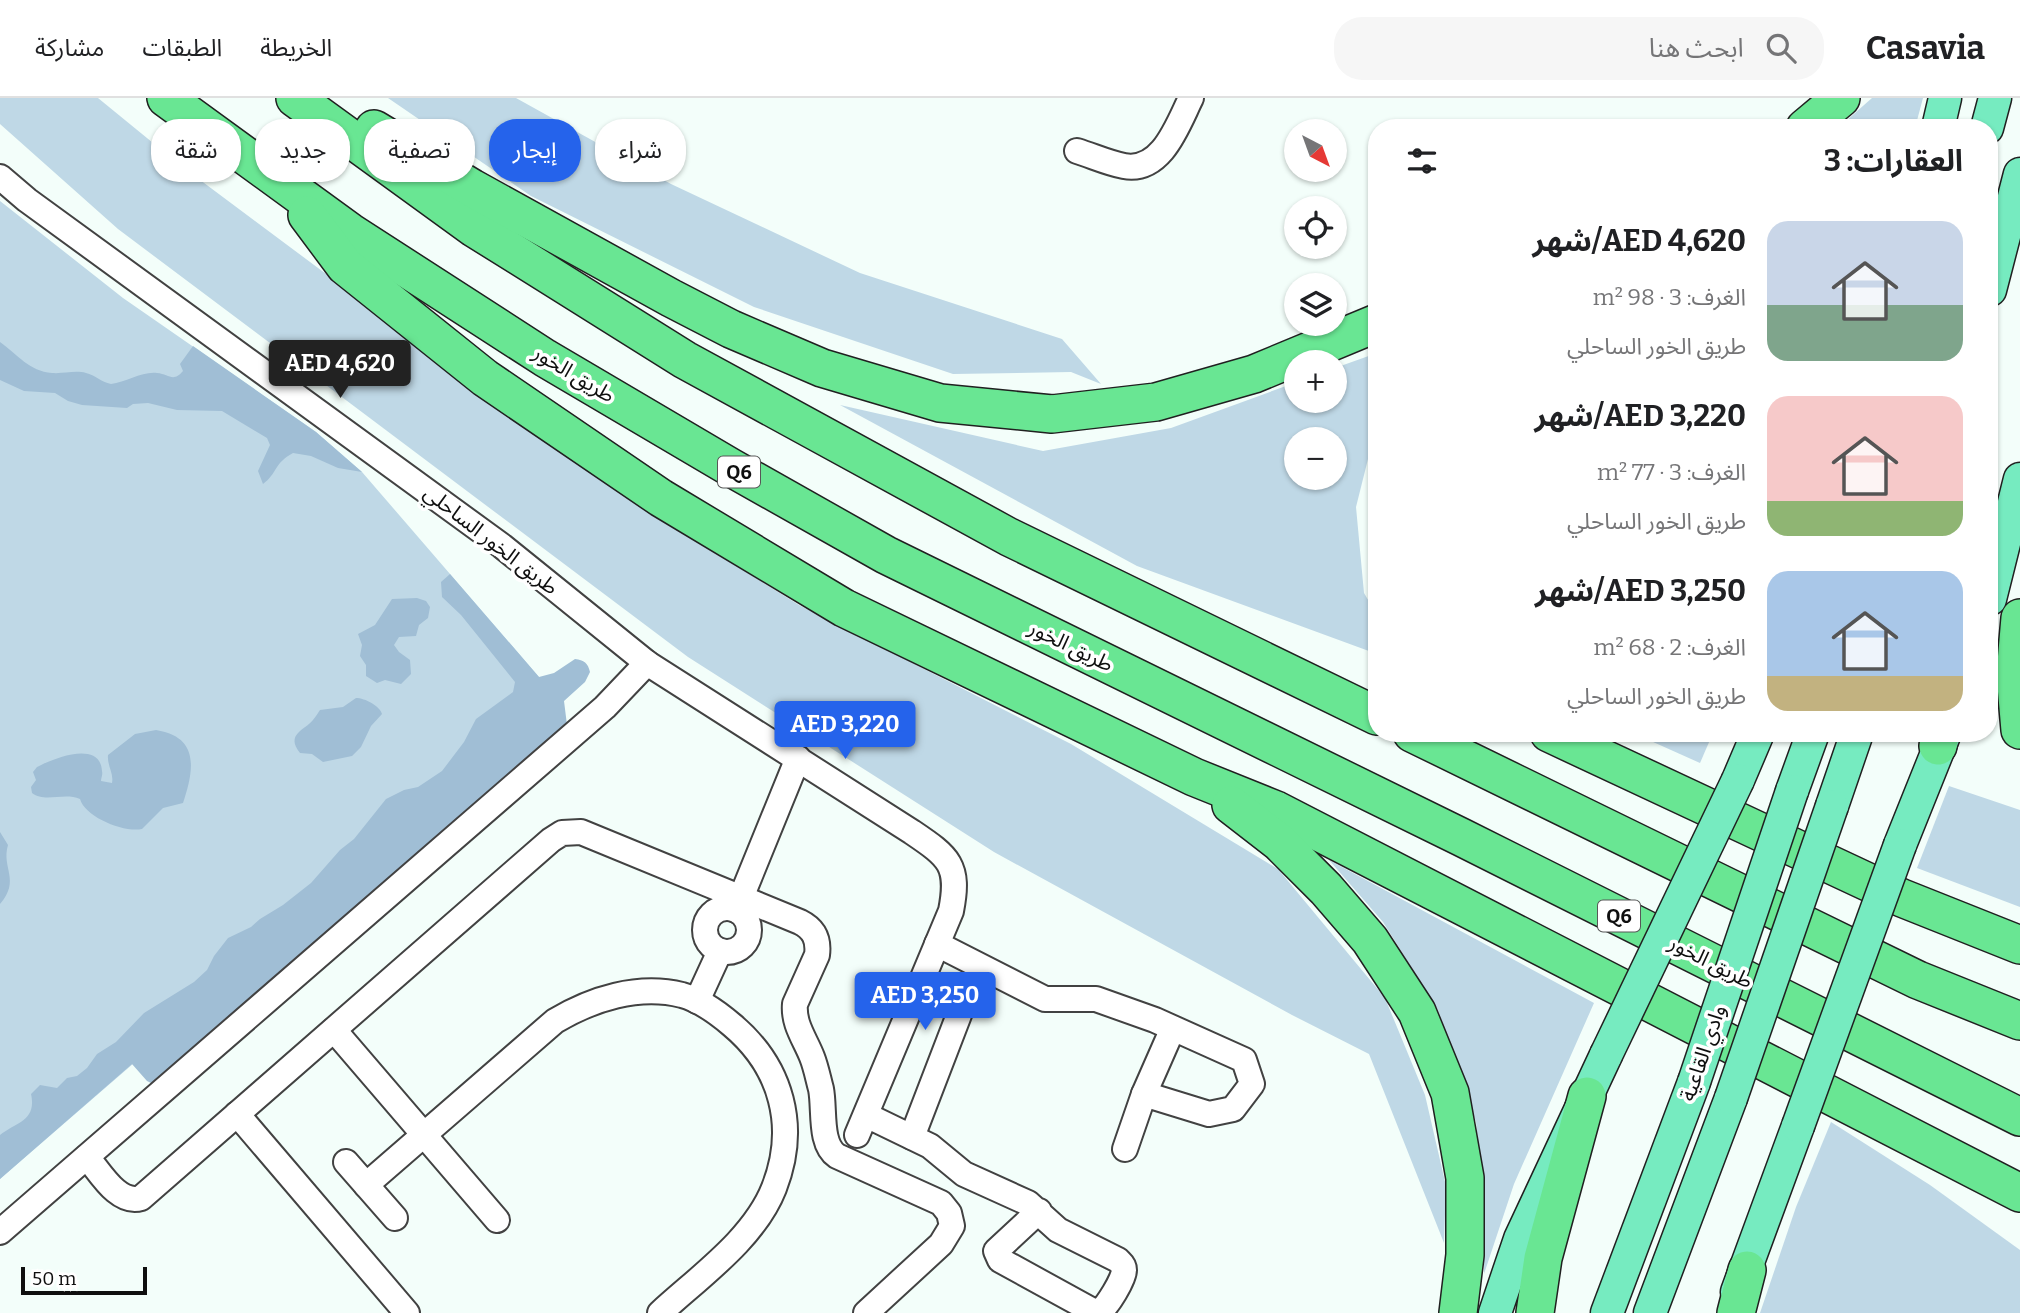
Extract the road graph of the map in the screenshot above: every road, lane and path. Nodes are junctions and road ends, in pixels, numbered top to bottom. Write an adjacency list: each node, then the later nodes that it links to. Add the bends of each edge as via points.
1 (166, 98): 14 (highway, طريق الخور / Q6)
2 (295, 98): 21 (highway, via 474,228 685,360 1009,537)
3 (311, 98): 16 (highway, via 335,105 472,188 731,329 822,368 940,403 1052,414 1156,402 1254,374)
4 (1191, 98): 11 (street, via 1165,147 1144,164 1126,166)
5 (1841, 98): 8 (highway)
6 (1945, 98): 9 (main road)
7 (1994, 98): 10 (main road)
8 (1816, 119)
9 (1940, 119)
10 (1989, 119)
11 (1077, 151)
12 (2020, 174): 15 (main road)
13 (0, 177): 20 (street, طريق الخور الساحلي, via 502,545)
14 (284, 185): 30 (highway, via 345,266 485,378 661,498 844,608); 42 (highway, طريق الخور / Q6, via 545,358 886,555)
15 (1998, 259)
16 (1368, 327)
17 (2020, 478): 18 (main road)
18 (1998, 567)
19 (2020, 618): 22 (highway, via 2015,674)
20 (647, 663): 29 (street, طريق الخور الساحلي); 46 (street, via 605,707)
21 (1368, 712)
22 (2020, 730)
23 (1430, 742): 36 (highway, via 1918,980)
24 (1568, 742): 33 (highway, via 1902,898)
25 (1754, 742): 40 (main road, bridge)
26 (1810, 742): 64 (main road, وادي القاعية, bridge, via 1694,1082)
27 (1854, 742): 65 (main road, وادي القاعية, bridge, via 1731,1098)
28 (1939, 742): 56 (main road, bridge)
29 (798, 758): 31 (street); 32 (street, طريق الخور الساحلي, via 945,858 956,887)
30 (1194, 777): 48 (highway, via 1276,810); 61 (highway, via 1280,843 1326,889 1370,940 1418,1012 1450,1093 1465,1178 1465,1255)
31 (739, 904): 34 (street, via 719,910 708,920 709,942 720,951); 38 (street, via 581,832 562,833); 60 (street, via 806,925 817,940 817,955 794,1013 817,1073 828,1149 936,1200 952,1219 941,1244)
32 (937, 944): 37 (street, via 1045,999 1096,999); 44 (street, طريق الخور الساحلي, via 861,1125)
33 (2020, 945)
34 (697, 1001): 43 (street, via 665,992 636,992 572,1011); 59 (street, via 739,1031 766,1062 776,1080 784,1117 783,1154 767,1204 747,1233)
35 (962, 1007): 44 (street)
36 (2020, 1021)
37 (1173, 1028): 39 (street); 39 (street, via 1244,1060 1252,1084 1233,1109 1209,1114)
38 (334, 1030): 41 (street); 43 (street)
39 (1144, 1094): 45 (street)
40 (1587, 1096): 62 (main road, via 1520,1240); 63 (highway, via 1543,1258)
41 (237, 1114): 46 (street, via 136,1199 123,1197); 58 (street)
42 (2020, 1117)
43 (424, 1134): 49 (street); 54 (street)
44 (912, 1137): 51 (street, via 942,1154 964,1174)
45 (1125, 1149)
46 (87, 1157): 55 (street)
47 (352, 1157): 49 (street)
48 (1970, 1167): 50 (highway); 53 (highway)
49 (372, 1180): 52 (street)
50 (2020, 1193)
51 (1039, 1210): 57 (street, via 1058,1230 1123,1265); 57 (street, via 996,1251 1000,1260 1093,1311)
52 (401, 1212)
53 (2020, 1212)
54 (497, 1220)
55 (0, 1232)
56 (1747, 1269): 66 (main road); 67 (highway)
57 (1118, 1302)
58 (407, 1313)
59 (660, 1313)
60 (866, 1313)
61 (1458, 1313)
62 (1495, 1313)
63 (1535, 1313)
64 (1607, 1313)
65 (1650, 1313)
66 (1728, 1313)
67 (1736, 1313)

